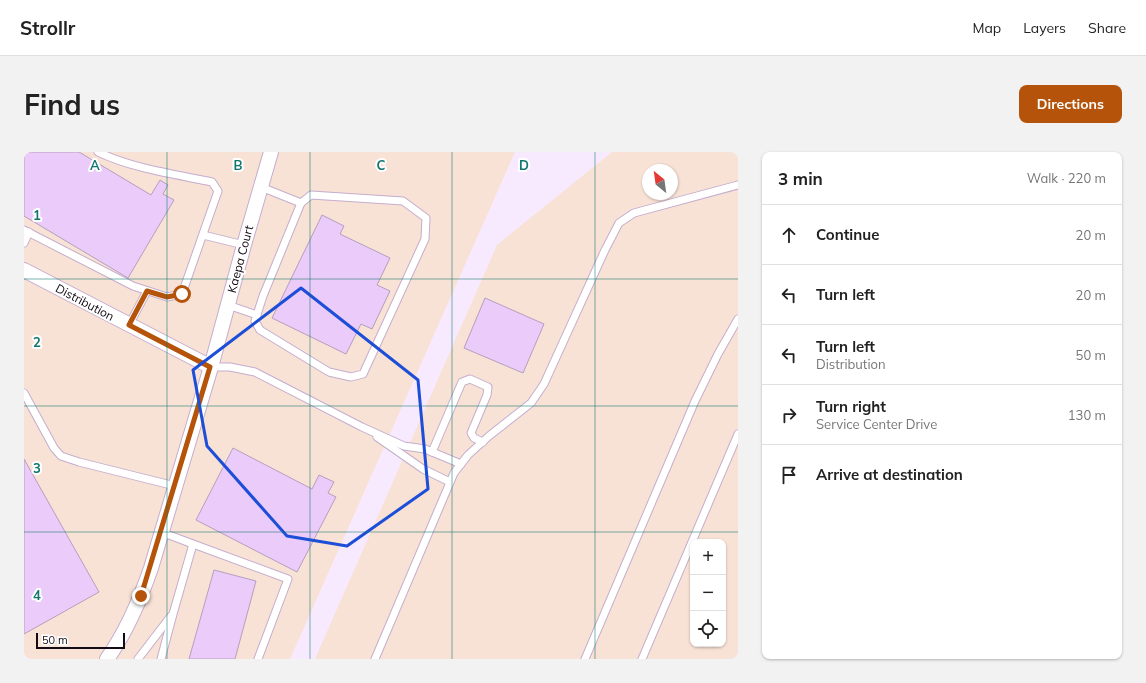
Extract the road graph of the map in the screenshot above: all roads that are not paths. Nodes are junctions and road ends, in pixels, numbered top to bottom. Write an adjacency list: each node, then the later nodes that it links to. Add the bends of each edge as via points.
1 (98, 152): 7 (lane, via 136,167 212,182 218,191)
2 (271, 152): 4 (street, Kaepa Court)
3 (738, 186): 20 (lane, via 634,212 619,223 544,384 531,404)
4 (260, 187): 5 (lane); 9 (street, Kaepa Court)
5 (301, 203): 13 (lane); 13 (lane, via 311,195 403,201 426,218 425,239 363,374 351,377 329,372 260,330 255,320)
6 (27, 231): 8 (lane); 11 (lane)
7 (203, 235): 9 (lane); 11 (lane, via 182,294 167,297)
8 (24, 243)
9 (244, 245): 12 (street, Kaepa Court)
10 (24, 270): 15 (street, Distribution)
11 (147, 291): 15 (lane)
12 (228, 305): 13 (lane); 16 (street, Kaepa Court)
13 (257, 315)
14 (738, 319): 33 (lane, via 695,400)
15 (129, 325): 16 (street, Distribution)
16 (210, 367): 18 (lane, via 230,367 255,372); 24 (street, Kaepa Court)
17 (24, 393): 24 (lane, via 61,456)
18 (362, 427): 21 (lane, via 404,446); 23 (lane, via 423,469)
19 (738, 434): 34 (lane)
20 (483, 442): 21 (lane, via 474,438 471,432 488,387 470,379 462,382); 22 (lane, via 468,454)
21 (432, 452): 22 (lane)
22 (461, 464): 23 (lane)
23 (450, 482): 32 (lane)
24 (175, 486): 25 (street, Kaepa Court)
25 (161, 532): 26 (lane); 28 (street, Kaepa Court, via 141,596 129,624)
26 (193, 544): 27 (lane); 31 (lane, via 288,579)
27 (173, 614): 29 (lane); 30 (lane)
28 (107, 659)
29 (138, 659)
30 (161, 659)
31 (258, 659)
32 (375, 659)
33 (585, 659)
34 (642, 659)

